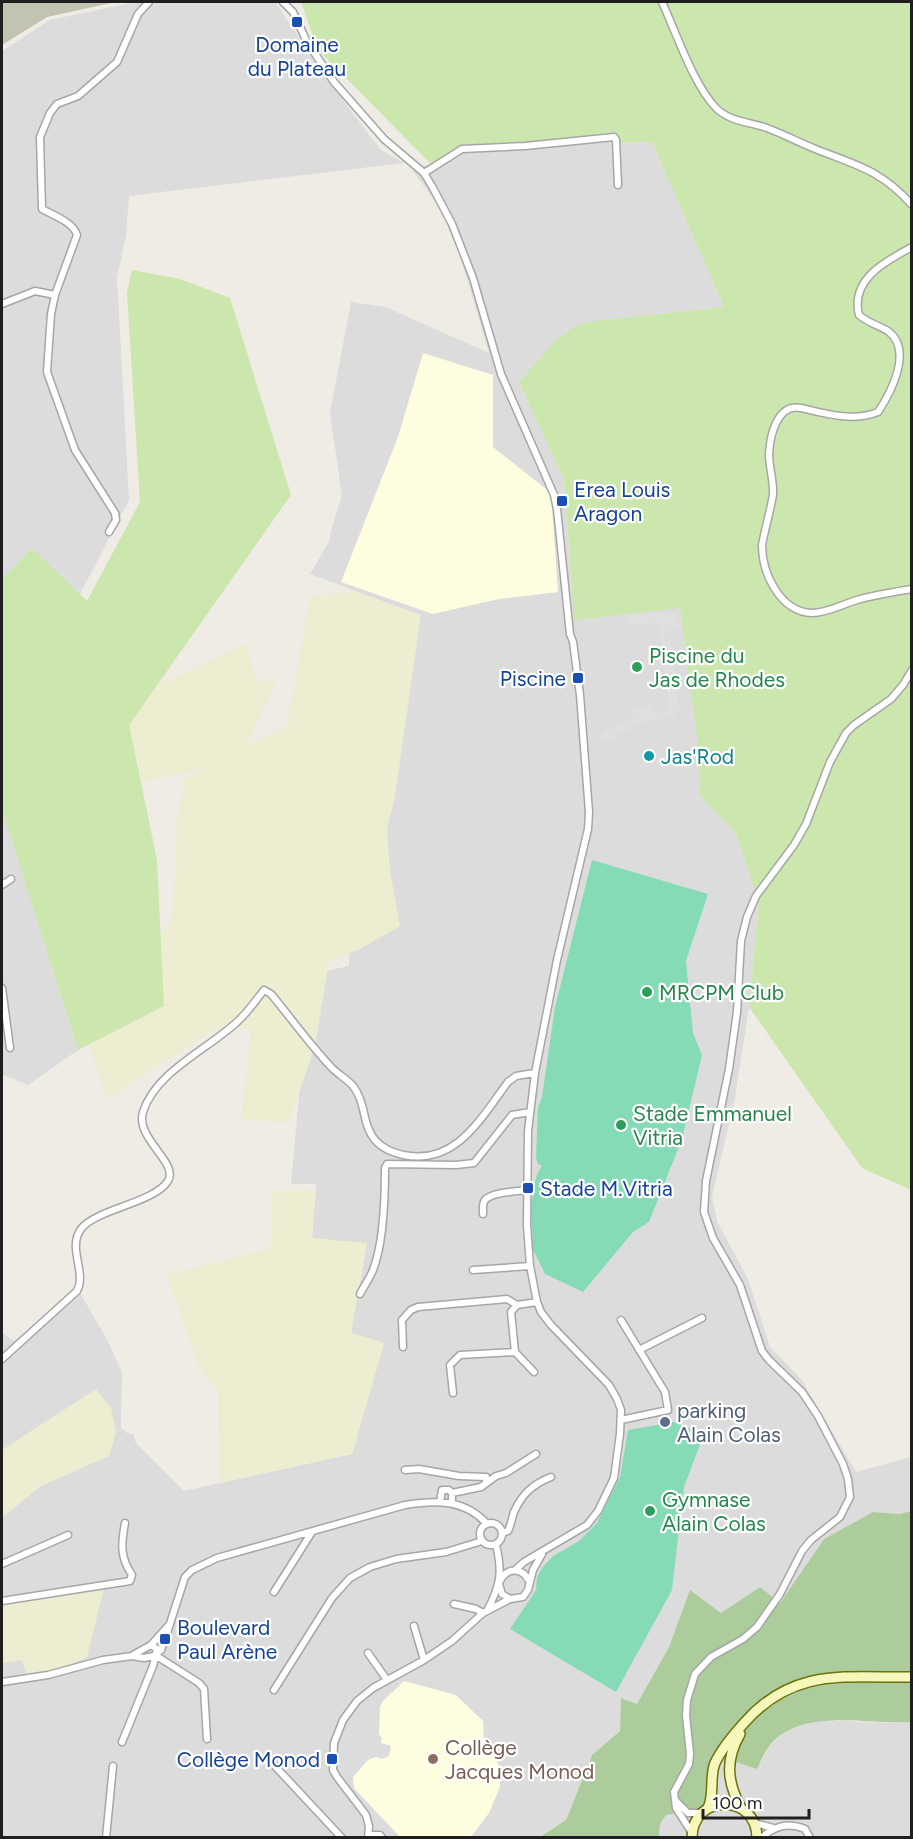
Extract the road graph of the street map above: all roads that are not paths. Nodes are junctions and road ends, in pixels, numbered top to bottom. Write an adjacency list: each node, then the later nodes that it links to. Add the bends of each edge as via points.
1 (149, 2): 10 (street, via 138,14 117,62 78,96 57,105 40,137 42,209 75,229 77,235)
2 (283, 2): 5 (street)
3 (293, 2): 5 (street)
4 (662, 2): 8 (street, via 704,92 717,109 739,121 868,169 882,176)
5 (292, 12): 6 (street, via 334,82 384,138)
6 (424, 173): 7 (street, via 462,149 614,137); 19 (street, via 452,224 473,278 501,374 554,495 578,678 588,829)
7 (618, 185)
8 (912, 205)
9 (912, 247): 13 (street, via 881,265 858,291 859,315 890,332 903,356 901,368 878,412 868,416 831,416 791,408 778,418 769,454 773,485 762,553 765,571 777,592 798,609 813,613)
10 (55, 295): 11 (street, via 35,291); 12 (street, via 47,372 75,450 115,513 116,520)
11 (2, 304)
12 (109, 532)
13 (912, 589)
14 (912, 670): 78 (street, via 891,699 846,734 795,845 756,896 741,940 737,1012 706,1181 704,1212 713,1238 740,1285 762,1351 802,1392 818,1416 843,1464 850,1497 840,1517 802,1551 757,1627 711,1657 696,1674 686,1715 690,1764 675,1787)
15 (11, 879): 16 (street)
16 (2, 885)
17 (2, 988): 18 (street)
18 (10, 1048)
19 (535, 1073): 20 (street); 33 (street, via 516,1076 508,1082 462,1141 448,1150 411,1157 390,1152 375,1140 363,1116 361,1097 352,1085 264,990 238,1021 166,1077 144,1110 142,1121 147,1137 169,1166 167,1182 158,1191 80,1230 76,1243 80,1280 77,1291)
20 (530, 1112): 21 (street); 25 (street, via 512,1114 474,1163 387,1164 380,1248)
21 (528, 1190): 22 (street, via 490,1196 483,1205); 23 (street)
22 (483, 1214)
23 (530, 1266): 24 (street); 26 (street)
24 (473, 1270)
25 (360, 1294)
26 (537, 1302): 27 (street); 36 (street, via 552,1326 609,1385 617,1399)
27 (517, 1305): 30 (street, via 507,1299 418,1307 402,1320); 32 (street, via 511,1312)
28 (702, 1318): 31 (street)
29 (621, 1320): 31 (street)
30 (403, 1347)
31 (639, 1350): 36 (street, via 665,1392 668,1410)
32 (515, 1352): 34 (street); 35 (street, via 460,1355 450,1365)
33 (2, 1359)
34 (534, 1372)
35 (453, 1393)
36 (621, 1420): 51 (street, via 614,1478 598,1511 588,1525)
37 (536, 1454): 40 (street)
38 (405, 1470): 40 (street, via 486,1477)
39 (552, 1477): 47 (street, via 537,1482 525,1494 508,1531)
40 (486, 1483): 41 (street)
41 (452, 1493): 42 (street, via 442,1490); 43 (street)
42 (440, 1502): 43 (street); 46 (street, via 405,1504)
43 (452, 1503): 45 (street, via 471,1509)
44 (125, 1523): 59 (street, via 122,1554 132,1575 130,1581)
45 (487, 1524): 47 (street, via 497,1524); 49 (street, via 480,1531)
46 (312, 1532): 57 (street); 62 (street, via 217,1558 192,1570 185,1577)
47 (503, 1533): 50 (street)
48 (68, 1535): 53 (street)
49 (482, 1541): 50 (street); 72 (street, via 446,1552 396,1559 350,1578 332,1598)
50 (496, 1545): 52 (street)
51 (543, 1552): 54 (street); 55 (street)
52 (499, 1557): 54 (street); 56 (street)
53 (2, 1564)
54 (512, 1570): 55 (street, via 524,1573); 56 (street)
55 (529, 1581): 58 (street, via 523,1597)
56 (499, 1583): 58 (street, via 502,1594); 61 (street)
57 (274, 1592)
58 (510, 1599): 61 (street)
59 (2, 1601)
60 (454, 1604): 61 (street)
61 (485, 1612): 68 (street)
62 (169, 1625): 64 (street); 67 (street, via 161,1650)
63 (414, 1626): 68 (street)
64 (148, 1647): 66 (street); 67 (street, via 146,1654); 67 (street, via 156,1647)
65 (368, 1653): 70 (street)
66 (132, 1656): 67 (street); 71 (street)
67 (153, 1656): 74 (street, via 204,1689); 75 (street, via 153,1666)
68 (424, 1660): 70 (street)
69 (912, 1677): 73 (main road, via 828,1677 787,1688)
70 (387, 1680): 84 (street, via 349,1711 338,1728 333,1747 333,1770 366,1815)
71 (2, 1682)
72 (274, 1690)
73 (755, 1710): 79 (main road, via 736,1740 729,1764 731,1787); 80 (main road, via 718,1756 711,1776 712,1797)
74 (207, 1739)
75 (122, 1742)
76 (273, 1764): 86 (street)
77 (113, 1766): 85 (street)
78 (674, 1800): 80 (street, via 688,1813); 83 (street)
79 (741, 1808): 80 (main road, via 725,1803); 81 (main road)
80 (705, 1810): 83 (main road)
81 (754, 1823): 82 (street); 88 (main road)
82 (774, 1828): 88 (street); 89 (street, via 797,1826 805,1829)
83 (692, 1835)
84 (369, 1836): 87 (street)
85 (106, 1838)
86 (342, 1838)
87 (382, 1838)
88 (759, 1838)
89 (810, 1838)

